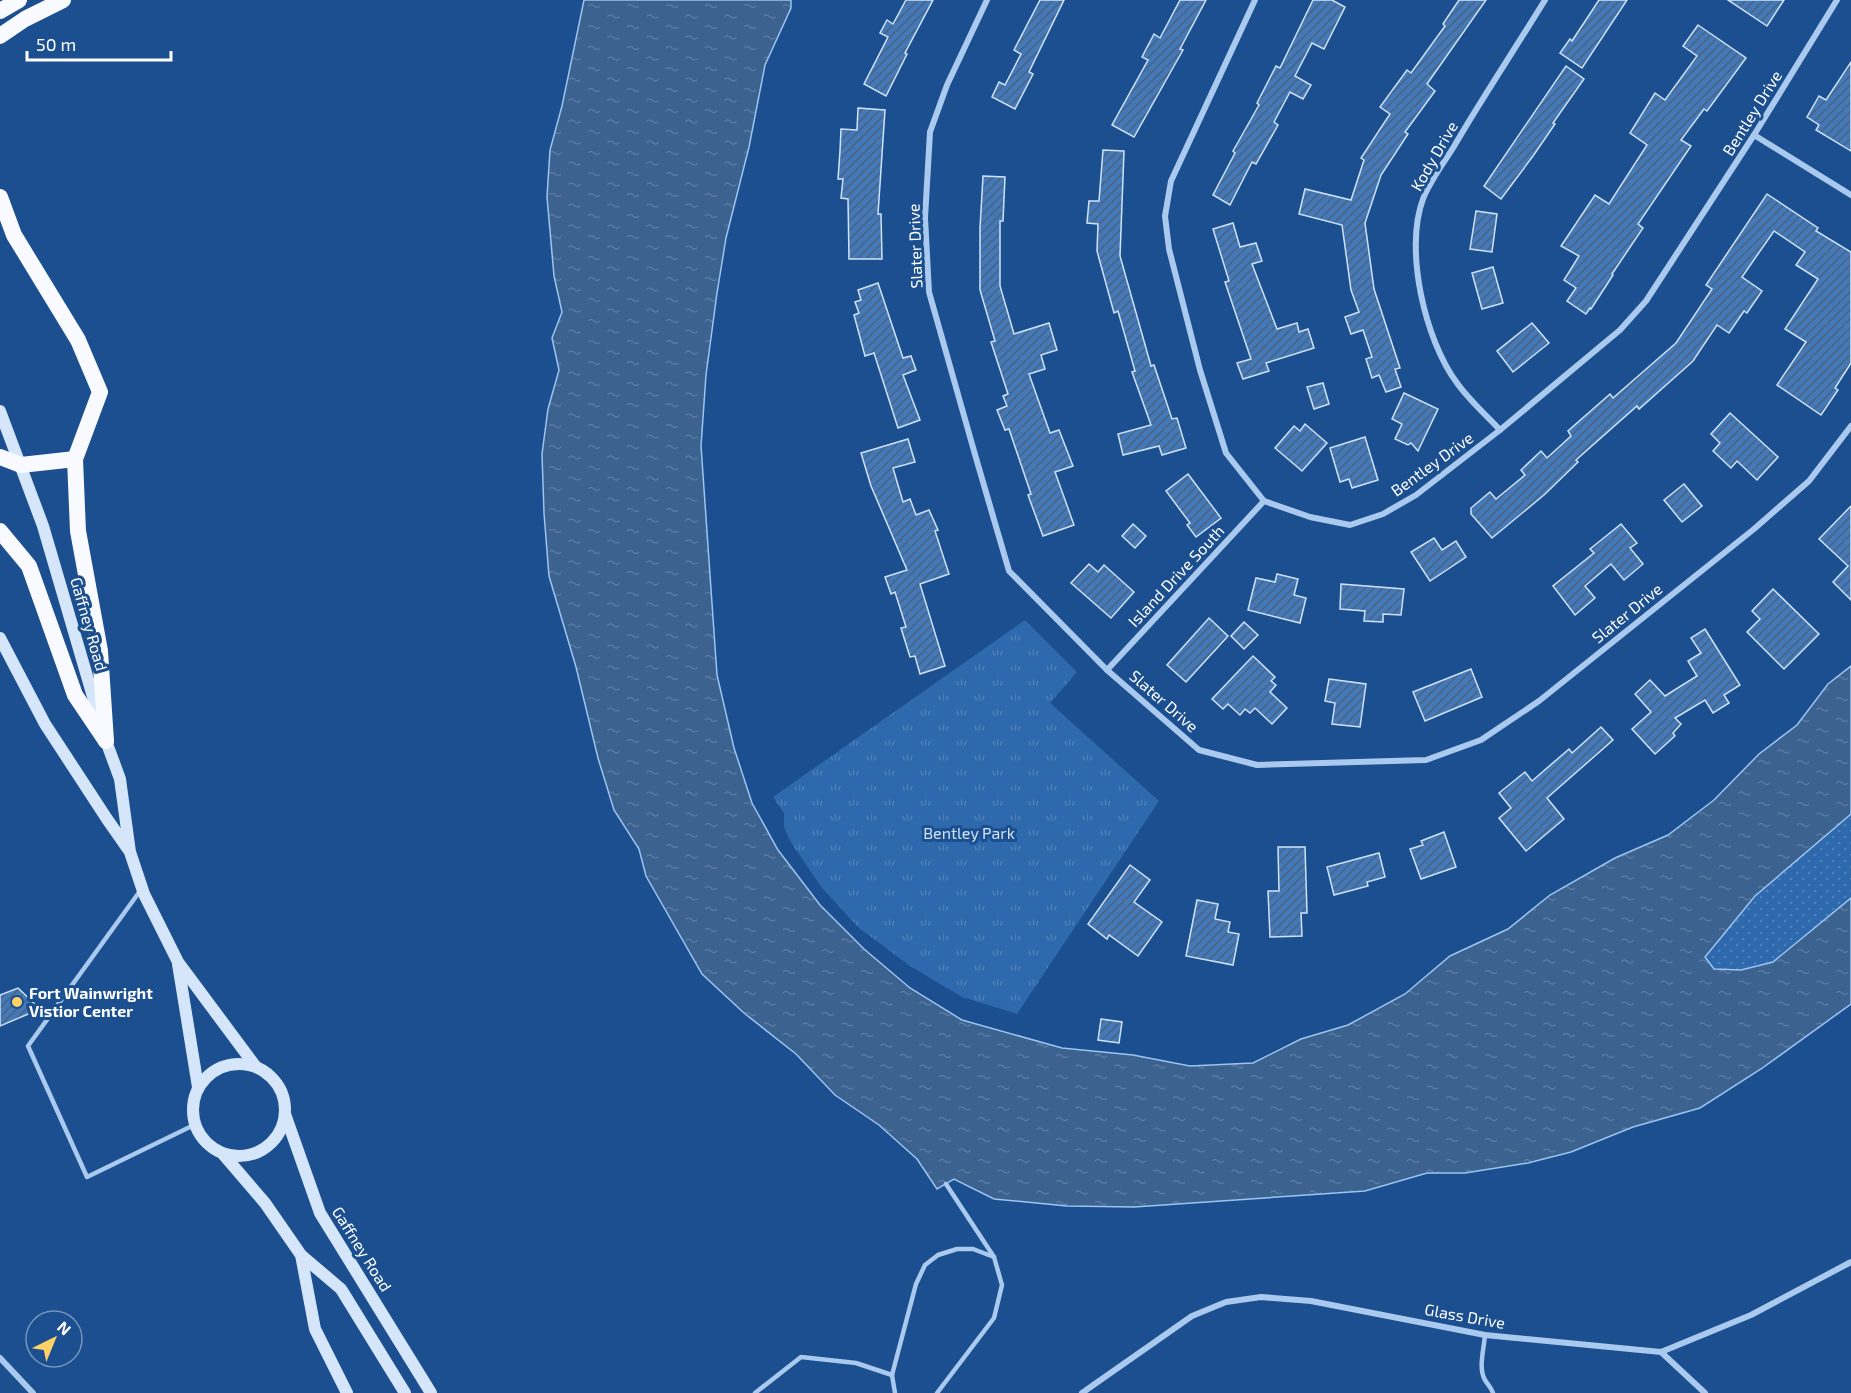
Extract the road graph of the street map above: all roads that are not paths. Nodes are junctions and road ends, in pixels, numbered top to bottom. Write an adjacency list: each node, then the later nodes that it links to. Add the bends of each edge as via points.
1 (20, 0): 7 (highway)
2 (63, 0): 8 (highway)
3 (987, 0): 21 (street, Slater Drive, via 947,85 930,132 925,218 929,292 1009,571)
4 (1255, 0): 18 (street, via 1171,181 1165,216 1169,249 1200,370 1226,453)
5 (1545, 0): 14 (street, Kody Drive, via 1424,198 1416,227 1421,297 1438,350 1456,382)
6 (1838, 0): 9 (street, Bentley Drive)
7 (0, 11)
8 (0, 36)
9 (1754, 135): 10 (street); 14 (street, Bentley Drive, via 1646,301 1620,330)
10 (1851, 195)
11 (0, 197): 16 (highway, via 14,235 78,340 100,392)
12 (0, 411): 17 (main road, Gaffney Road)
13 (1851, 426): 21 (street, Slater Drive, via 1809,481 1539,701 1481,740 1426,760 1257,765 1199,750)
14 (1500, 430): 18 (street, Bentley Drive, via 1416,495 1383,514 1350,525 1310,517)
15 (0, 457): 17 (highway)
16 (75, 459): 17 (highway); 22 (highway, via 78,531 100,651)
17 (21, 465): 22 (main road, Gaffney Road, via 43,526)
18 (1264, 501): 21 (street, Island Drive South)
19 (0, 531): 22 (highway, via 29,566 75,695)
20 (0, 638): 23 (main road, Gaffney Road, via 45,724)
21 (1107, 670)
22 (106, 741): 23 (main road, Gaffney Road, via 120,779)
23 (130, 852): 24 (main road, Gaffney Road)
24 (142, 889): 25 (main road, Gaffney Road); 29 (lane, via 28,1046 87,1178)
25 (178, 962): 26 (main road, Gaffney Road); 27 (main road, Gaffney Road)
26 (256, 1067): 27 (main road, via 230,1064 215,1070); 28 (main road, via 276,1082 283,1094)
27 (198, 1087): 29 (main road, via 192,1108)
28 (285, 1114): 30 (main road, via 282,1129 263,1150 242,1157); 42 (main road, Gaffney Road, via 320,1213)
29 (194, 1125): 30 (main road, via 208,1145)
30 (223, 1154): 32 (main road, via 265,1203)
31 (946, 1184): 33 (lane)
32 (301, 1255): 40 (main road, via 315,1329); 41 (main road, via 341,1289)
33 (994, 1257): 38 (lane, via 957,1249 938,1255 925,1265 916,1284); 45 (lane, via 1002,1284 994,1318)
34 (1851, 1262): 36 (street, Glass Drive, via 1751,1315)
35 (1485, 1335): 36 (street, Glass Drive); 46 (street, Glass Drive, via 1311,1301 1261,1297 1226,1302 1192,1316); 47 (lane, via 1482,1369)
36 (1661, 1352): 48 (street)
37 (0, 1358): 39 (street)
38 (892, 1374): 43 (lane, via 856,1363 801,1357); 44 (lane)
39 (33, 1393)
40 (347, 1393)
41 (405, 1393)
42 (431, 1393)
43 (755, 1393)
44 (895, 1393)
45 (937, 1393)
46 (1082, 1393)
47 (1493, 1393)
48 (1705, 1393)

